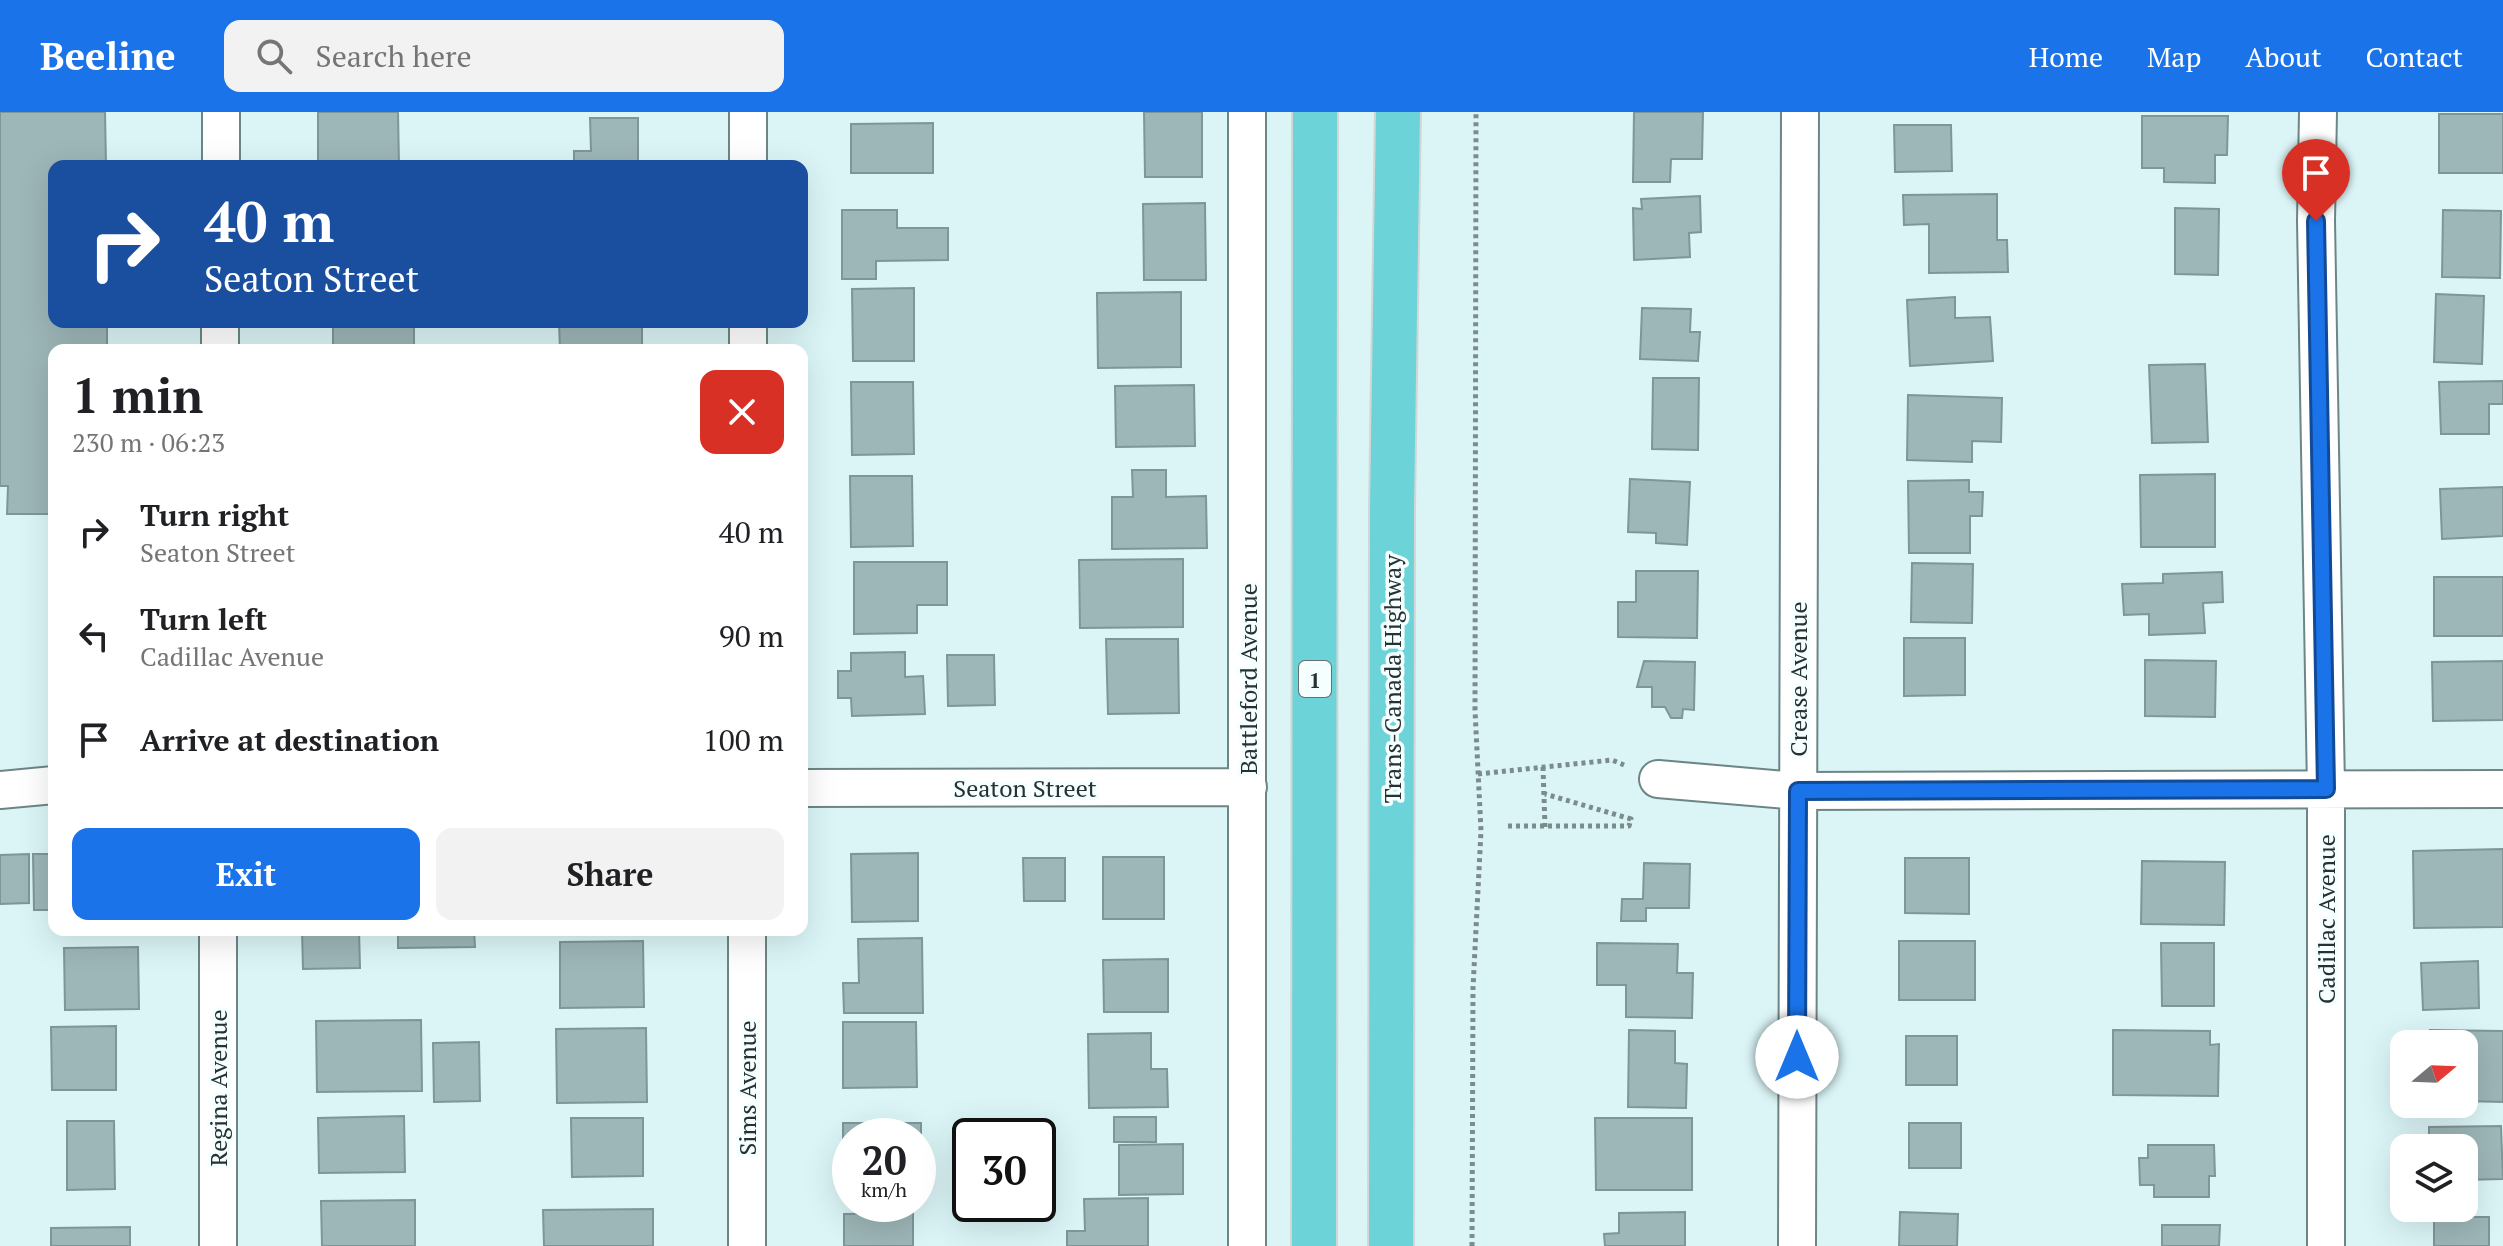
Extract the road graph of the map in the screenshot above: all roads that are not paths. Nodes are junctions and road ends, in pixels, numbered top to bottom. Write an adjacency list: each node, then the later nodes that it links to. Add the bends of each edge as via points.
1 (221, 112): 8 (street)
2 (748, 112): 9 (street)
3 (1247, 112): 12 (street, Battleford Avenue)
4 (1315, 112): 23 (highway, 1)
5 (1398, 112): 24 (highway, Trans-Canada Highway)
6 (1800, 112): 17 (street, Crease Avenue)
7 (2318, 112): 14 (street, Cadillac Avenue)
8 (221, 160)
9 (748, 160)
10 (1658, 779): 17 (street)
11 (48, 786): 16 (street)
12 (1248, 787): 13 (street, Seaton Street); 22 (street, Battleford Avenue)
13 (808, 788)
14 (2326, 789): 15 (street); 17 (street); 26 (street, Cadillac Avenue)
15 (2503, 789)
16 (0, 790)
17 (1798, 791): 25 (street, Crease Avenue)
18 (218, 936): 20 (street, Regina Avenue)
19 (747, 936): 21 (street, Sims Avenue)
20 (218, 1246)
21 (747, 1246)
22 (1247, 1246)
23 (1314, 1246)
24 (1391, 1246)
25 (1797, 1246)
26 (2326, 1246)

